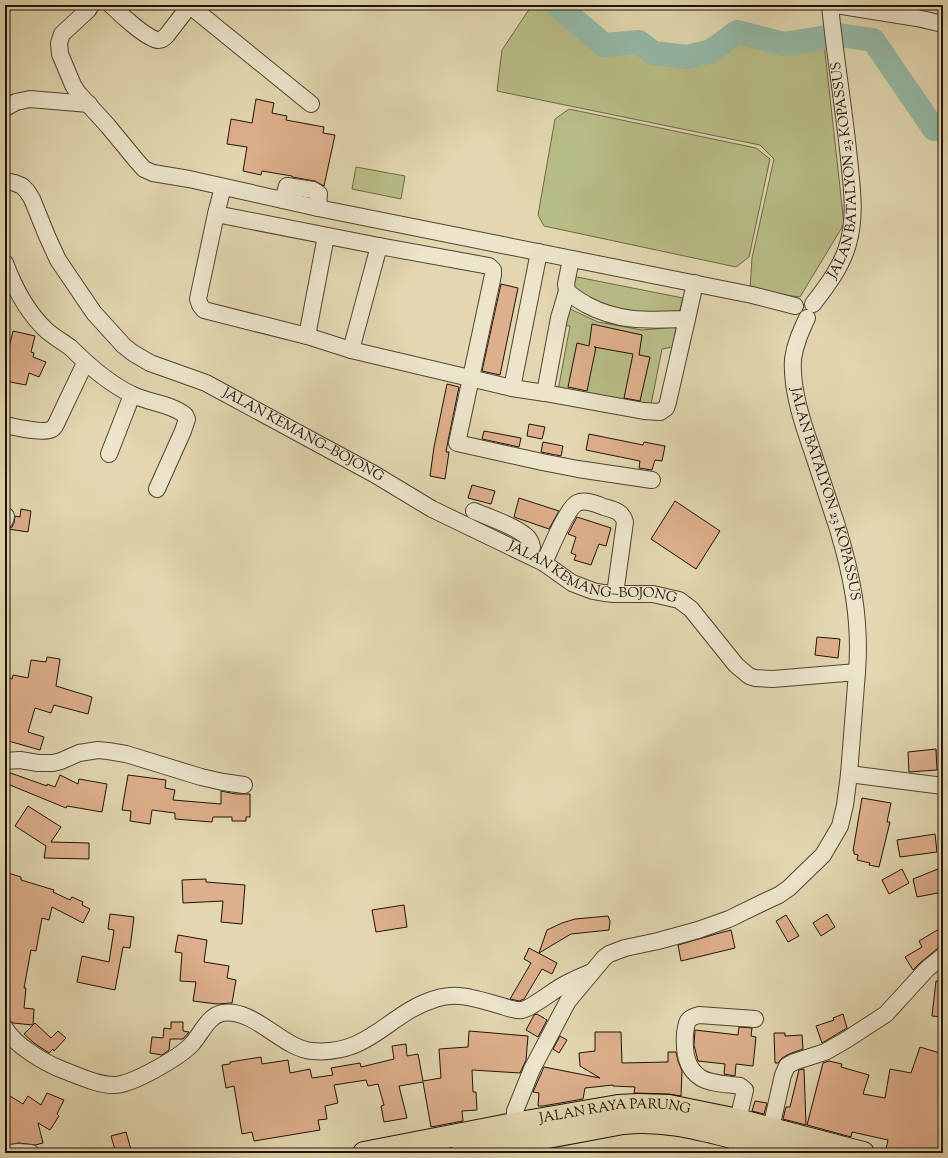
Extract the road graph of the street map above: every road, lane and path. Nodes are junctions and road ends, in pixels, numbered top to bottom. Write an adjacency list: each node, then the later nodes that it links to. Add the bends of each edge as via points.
1 (91, 5): 7 (street, via 65,30 59,44 60,54 73,85)
2 (111, 5): 3 (street, via 140,31 158,40 167,35)
3 (190, 5): 8 (street)
4 (830, 5): 20 (street, JALAN BATALYON 23 KOPASSUS, via 851,181 851,233 836,272)
5 (836, 5): 6 (street)
6 (943, 24)
7 (89, 104): 9 (street, via 30,99); 11 (street, via 144,169)
8 (312, 104)
9 (5, 108)
10 (5, 181): 34 (street, JALAN KEMANG–BOJONG, via 22,186 27,191 51,247 65,272 94,313 133,353 150,363 206,383 374,474 432,509)
11 (223, 187): 12 (street); 15 (street, via 283,200 287,186 313,190 319,194 318,208)
12 (216, 214): 13 (street); 22 (street, via 198,299 201,308)
13 (326, 236): 14 (street); 22 (street)
14 (378, 246): 23 (street); 25 (street, via 491,267 493,275)
15 (539, 252): 16 (street); 26 (street)
16 (571, 259): 18 (street); 19 (street)
17 (5, 263): 24 (street, via 31,312 46,330 70,347)
18 (695, 283): 20 (street, via 796,306 796,314 803,318); 21 (street)
19 (567, 291): 21 (street, via 575,298 612,316 641,320); 27 (street, via 559,318)
20 (810, 311): 37 (street, JALAN BATALYON 23 KOPASSUS, via 794,351 795,384 803,424 837,525 852,582 858,621 859,648)
21 (687, 319): 27 (street, via 668,402 666,408 660,412)
22 (307, 336): 23 (street)
23 (351, 350): 25 (street)
24 (85, 363): 28 (street); 29 (street, via 52,429 47,431)
25 (471, 377): 26 (street); 31 (street, via 457,443 578,469)
26 (512, 388): 27 (street)
27 (545, 393)
28 (132, 395): 30 (street); 32 (street, via 182,412 187,419)
29 (5, 425)
30 (108, 454)
31 (652, 480)
32 (157, 489)
33 (474, 511): 34 (street, via 527,536 532,546)
34 (528, 555): 35 (street, JALAN KEMANG–BOJONG)
35 (544, 563): 36 (street, JALAN KEMANG–BOJONG, via 572,583 593,591); 36 (street, via 574,505 585,502 613,509 623,516 625,522)
36 (615, 594): 37 (street, JALAN KEMANG–BOJONG, via 653,594 679,600 691,609 736,665 755,678 786,679)
37 (856, 672): 39 (street)
38 (5, 761): 40 (street, via 53,763 79,753 108,751 201,777)
39 (849, 774): 41 (street); 43 (street, via 845,805 836,834 822,855 789,888 729,919 698,930 616,951 604,958)
40 (244, 785)
41 (943, 786)
42 (943, 956): 47 (street, via 927,969 886,1014 825,1052 787,1066 782,1075)
43 (592, 971): 45 (street, via 523,1010 455,995 435,998 417,1005 366,1040 340,1049 310,1051 289,1042 248,1017 221,1013 208,1022 181,1054 129,1082 120,1084 106,1084 50,1065 11,1036); 48 (street, via 568,1001 532,1069 515,1111)
44 (755, 1019): 46 (street, via 698,1015 688,1021 686,1027 686,1055 695,1073 703,1079 740,1086 745,1090)
45 (5, 1028)
46 (738, 1120): 47 (highway, JALAN RAYA PARUNG); 48 (highway, JALAN RAYA PARUNG, via 669,1106 618,1106)
47 (771, 1128): 54 (highway, JALAN RAYA PARUNG)
48 (517, 1140): 51 (highway, JALAN RAYA PARUNG); 52 (highway, JALAN RAYA PARUNG); 53 (highway, JALAN RAYA PARUNG, via 640,1121 702,1128)
49 (12, 1153): 50 (street)
50 (31, 1153)
51 (364, 1153)
52 (462, 1153)
53 (797, 1153)
54 (863, 1153)

